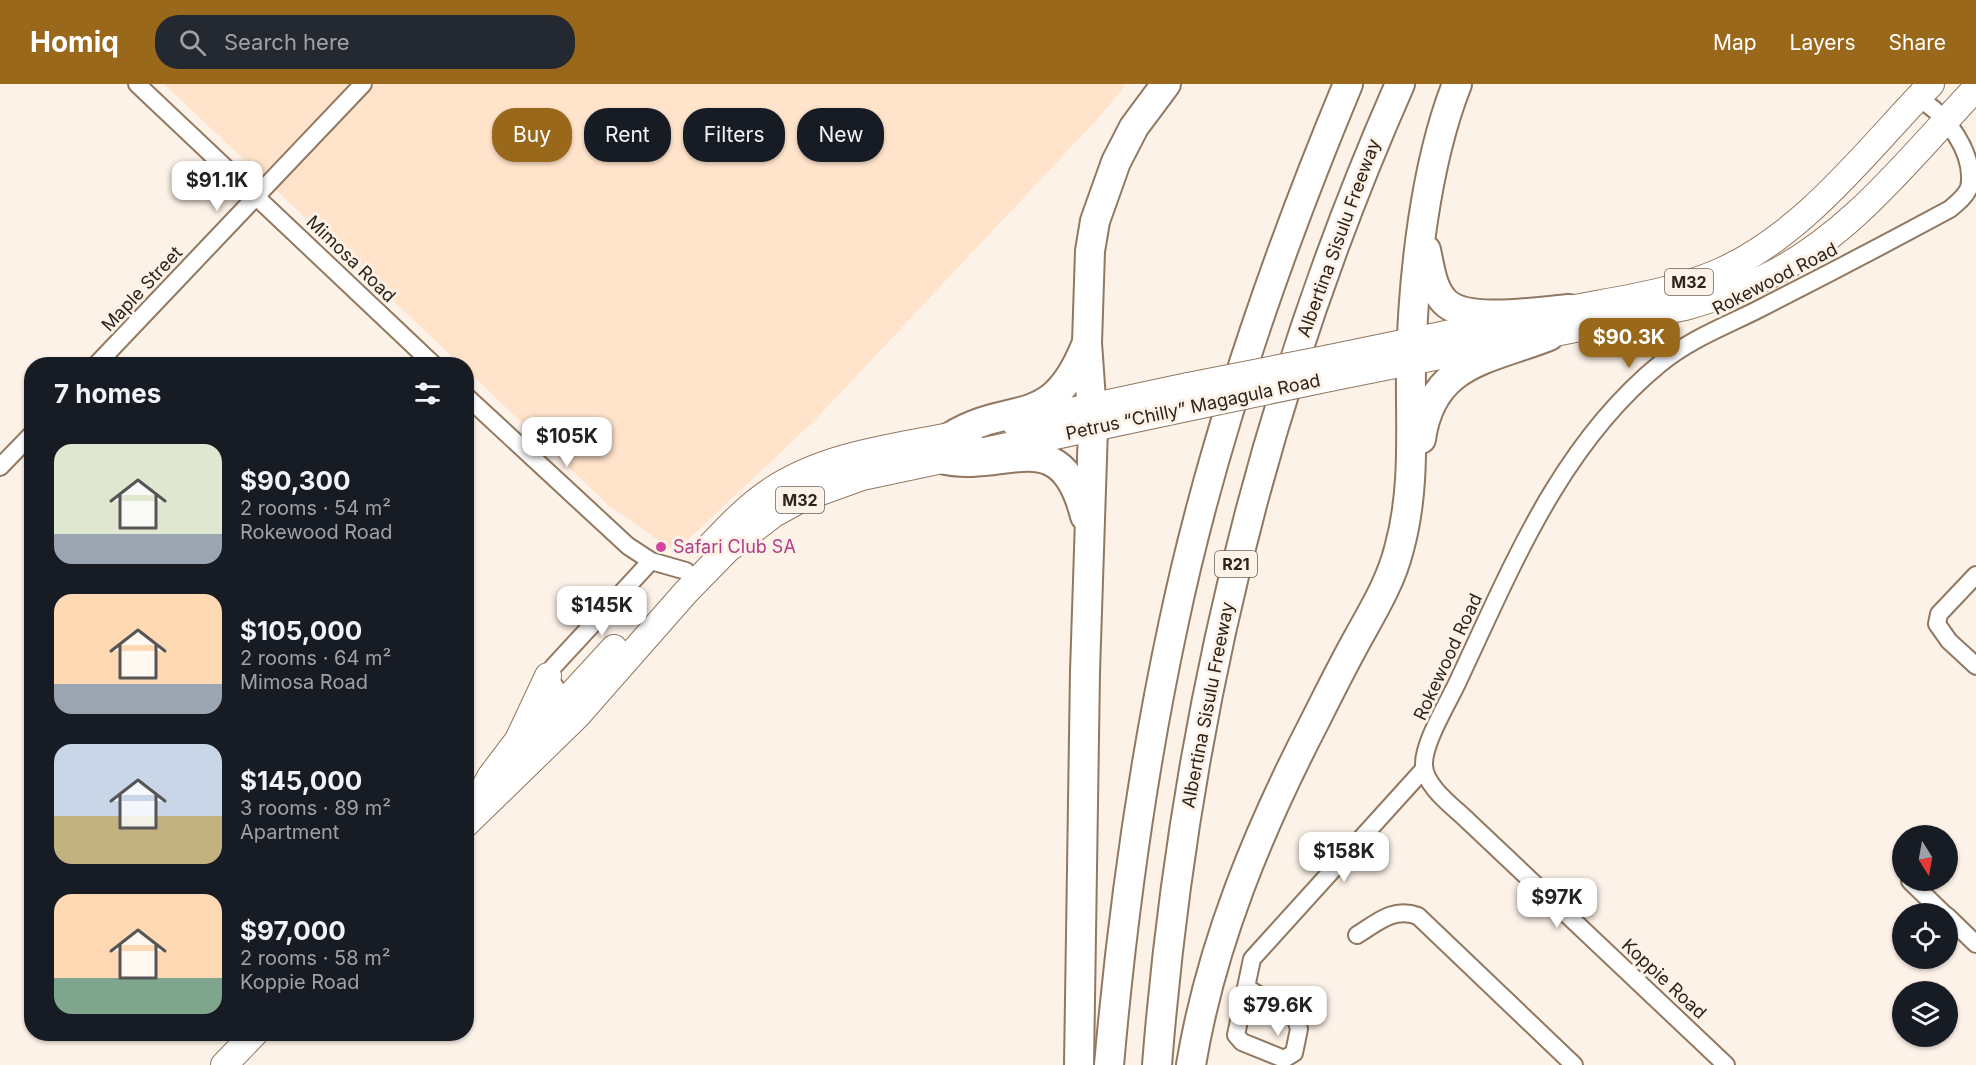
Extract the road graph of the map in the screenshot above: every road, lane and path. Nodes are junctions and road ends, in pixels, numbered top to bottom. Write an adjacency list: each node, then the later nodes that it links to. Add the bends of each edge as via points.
1 (137, 84): 10 (street, Mimosa Road)
2 (363, 84): 10 (street, Maple Street)
3 (1166, 84): 14 (highway, via 1130,136 1097,212 1090,250)
4 (1348, 84): 44 (highway, R21, via 1301,197 1247,352 1201,511 1176,614 1148,760 1123,923)
5 (1400, 84): 45 (highway, Albertina Sisulu Freeway / R21, via 1372,146 1297,350 1253,493 1203,712 1180,861)
6 (1457, 84): 11 (highway, via 1440,138)
7 (1976, 88): 9 (main road, Petrus “Chilly” Magagula Road / M32)
8 (1924, 91): 9 (street, Rokewood Road); 12 (main road, Petrus “Chilly” Magagula Road / M32, via 1796,223 1742,260 1690,282)
9 (1945, 120): 13 (main road, Petrus “Chilly” Magagula Road / M32, via 1842,227 1768,277 1685,308); 32 (street, Rokewood Road, via 1965,146 1972,168 1965,196 1950,209 1672,355 1626,395 1588,437 1529,532 1433,736)
10 (256, 196): 16 (street, Maple Street); 17 (street, Mimosa Road)
11 (1423, 236): 12 (highway, via 1437,291 1454,309 1481,314); 15 (highway)
12 (1569, 309): 15 (main road, Petrus “Chilly” Magagula Road / M32)
13 (1549, 336): 15 (main road, Petrus “Chilly” Magagula Road / M32); 24 (highway, via 1468,366 1446,381 1424,421 1418,463)
14 (1087, 343): 20 (highway); 22 (highway, via 1071,378 1051,399 1017,414 965,428)
15 (1412, 351): 18 (main road, Petrus “Chilly” Magagula Road / M32); 24 (highway)
16 (104, 357)
17 (426, 357)
18 (1330, 368): 20 (main road, Petrus “Chilly” Magagula Road / M32, bridge, via 1206,404); 20 (main road, Petrus “Chilly” Magagula Road / M32, bridge, via 1188,386)
19 (474, 404): 26 (street, via 590,513)
20 (1093, 417): 22 (main road, Petrus “Chilly” Magagula Road / M32); 25 (highway)
21 (24, 442): 23 (street)
22 (945, 448): 25 (highway, via 969,462 1027,456 1049,461 1064,470 1076,488); 27 (main road, Petrus “Chilly” Magagula Road / M32, via 863,453 798,476 736,518); 31 (main road, Petrus “Chilly” Magagula Road / M32, via 801,499 750,530)
23 (0, 467)
24 (1411, 481): 46 (highway, via 1407,517 1392,573 1293,763 1247,867 1217,957)
25 (1090, 535): 43 (highway, via 1084,672)
26 (651, 561): 27 (street); 30 (street, via 561,655)
27 (686, 571): 31 (main road, Petrus “Chilly” Magagula Road / M32)
28 (1976, 575): 29 (street, via 1937,619 1949,641)
29 (1975, 663)
30 (548, 676): 31 (street); 33 (main road, via 518,740)
31 (570, 709): 33 (main road, Petrus “Chilly” Magagula Road / M32); 34 (main road, Petrus “Chilly” Magagula Road / M32)
32 (1424, 769): 40 (street, via 1252,958); 48 (street, Koppie Road, via 1433,785 1468,821)
33 (474, 800)
34 (474, 815)
35 (1920, 891): 36 (street)
36 (1933, 903)
37 (1958, 926): 39 (street)
38 (1357, 935): 47 (street, via 1389,914 1408,912 1418,916)
39 (1976, 943)
40 (1246, 987): 40 (street, via 1296,1019 1299,1029 1294,1053 1284,1059 1242,1042 1236,1035)
41 (247, 1041): 42 (main road)
42 (224, 1065)
43 (1079, 1065)
44 (1109, 1065)
45 (1157, 1065)
46 (1191, 1065)
47 (1574, 1065)
48 (1726, 1065)

